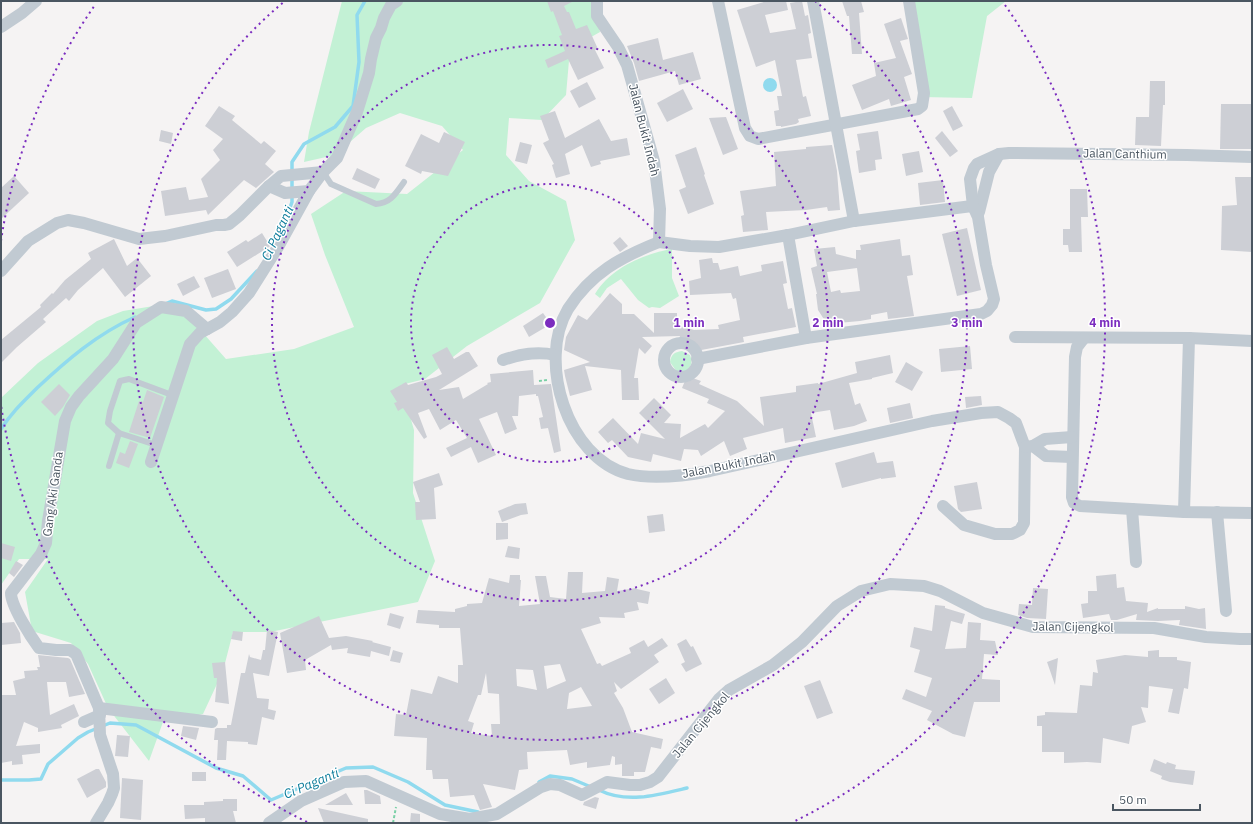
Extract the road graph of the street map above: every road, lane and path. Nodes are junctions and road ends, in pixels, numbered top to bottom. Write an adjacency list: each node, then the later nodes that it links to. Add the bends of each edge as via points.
1 (36, 1): 7 (street)
2 (398, 1): 10 (street, via 391,5 376,38 369,73 354,119 337,158)
3 (597, 1): 17 (street, Jalan Bukit Indah, via 597,16 628,65 654,161 660,210)
4 (718, 1): 8 (street, via 745,128 750,136 758,139 768,138)
5 (813, 1): 8 (street)
6 (908, 1): 8 (street, via 924,94 922,106 918,109)
7 (1, 27)
8 (836, 125): 15 (street)
9 (1252, 157): 14 (street, Jalan Canthium, via 999,154 977,164 974,168 970,179)
10 (323, 172): 11 (lane, via 331,184 376,204 391,200); 12 (street, via 288,174 281,176); 13 (street)
11 (404, 182)
12 (269, 186): 13 (street, via 285,193); 18 (street, via 240,215 224,226 216,225 139,239 84,223 68,220 57,223 28,241)
13 (304, 192): 19 (street, via 278,248 249,293 232,312)
14 (977, 205): 15 (street); 21 (street, Jalan Canthium, via 994,299 987,311)
15 (854, 221): 16 (street)
16 (788, 235): 17 (street, via 719,247); 21 (street)
17 (659, 242): 25 (street, Jalan Bukit Indah, via 630,254 587,285 568,309)
18 (1, 270)
19 (207, 329): 28 (street, via 190,344); 44 (street, Gang Aki Ganda, via 186,311 161,307 136,322 113,359 79,396 65,420 46,543 11,593 16,609 39,648 70,650 76,654)
20 (1015, 337): 22 (street)
21 (806, 338): 26 (street, Jalan Canthium)
22 (1084, 338): 23 (street); 30 (street, via 1077,347 1075,357)
23 (1189, 338): 24 (street); 38 (street)
24 (1252, 341)
25 (555, 355): 27 (street, via 520,354); 32 (street, Jalan Bukit Indah, via 556,379 564,407 573,426 586,446 600,459 628,474 693,474 932,421 980,413 998,412 1009,418 1016,423)
26 (697, 359)
27 (503, 360)
28 (172, 395): 29 (lane, via 129,379 120,382 108,423); 31 (street)
29 (119, 433): 31 (lane); 35 (lane)
30 (1072, 438): 32 (street, via 1045,438); 33 (street)
31 (156, 445): 34 (street)
32 (1029, 446): 33 (street, via 1046,456); 36 (street, via 1024,523 1020,530 1012,534 995,534 964,526)
33 (1072, 457): 37 (street, via 1074,503 1080,506)
34 (151, 462)
35 (109, 466)
36 (943, 506)
37 (1132, 509): 38 (street); 41 (street)
38 (1184, 512): 39 (street)
39 (1217, 512): 40 (street); 42 (street)
40 (1252, 514)
41 (1136, 562)
42 (1226, 611)
43 (1252, 639): 47 (street, Jalan Cijengkol, via 1206,637 1154,628 1033,628 983,613 940,591 924,586 890,584 861,591 837,606 802,642 773,665 729,690 719,699 658,777 650,782 640,785 607,782 582,795 560,784 550,784 497,814 470,819 440,814)
44 (99, 713): 45 (street); 46 (street); 48 (street, via 100,735 113,774 114,788)
45 (84, 722)
46 (212, 722)
47 (398, 796): 49 (street, Jalan Cijengkol, via 366,781 344,782 301,801); 50 (path)
48 (96, 823)
49 (270, 823)
50 (393, 823)

